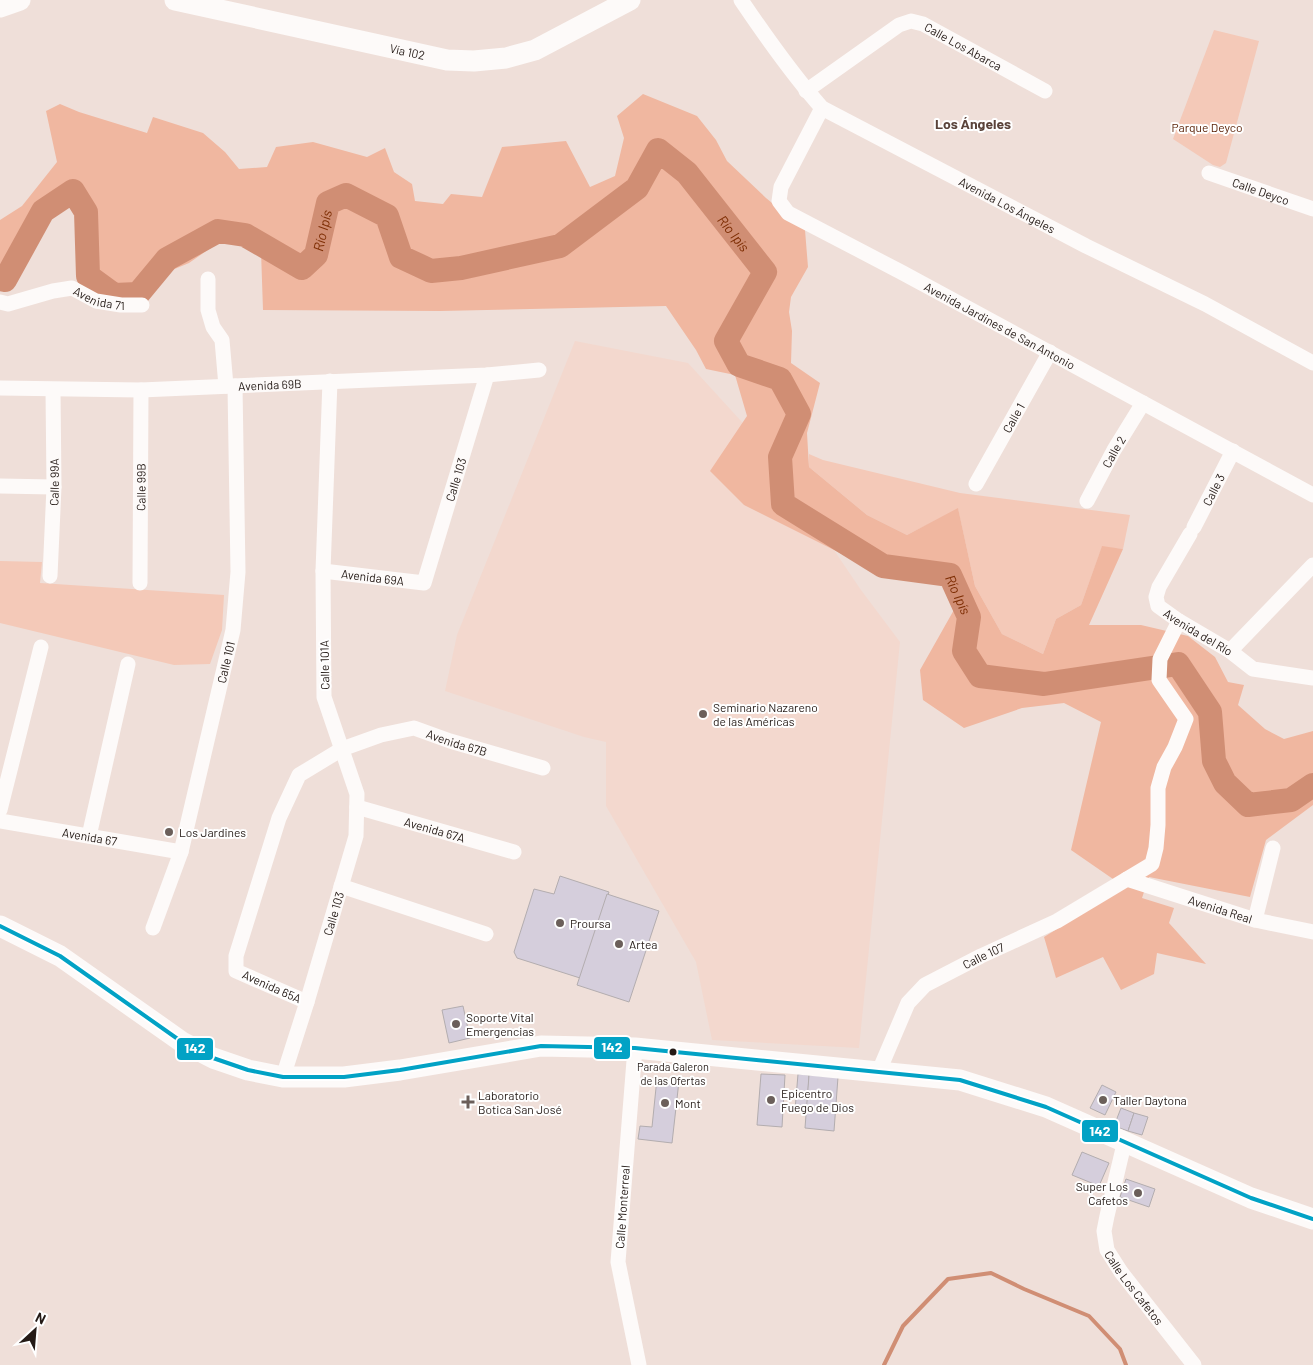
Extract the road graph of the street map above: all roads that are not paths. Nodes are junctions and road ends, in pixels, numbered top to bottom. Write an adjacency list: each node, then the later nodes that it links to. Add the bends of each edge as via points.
1 (20, 0): 5 (main road)
2 (176, 0): 3 (main road, Vía 102, via 447,60 474,61 506,58 535,50)
3 (630, 0)
4 (741, 0): 6 (street, Avenida Los Ángeles)
5 (0, 7)
6 (806, 91): 7 (street, Calle Los Abarca, via 899,25 911,21 923,24); 8 (street, Avenida Los Ángeles)
7 (1045, 91)
8 (822, 108): 14 (street, Avenida Jardines de San Antonio, via 781,187 779,201 788,213); 15 (street, Avenida Los Ángeles)
9 (1209, 173): 10 (street, Calle Deyco)
10 (1313, 209)
11 (208, 280): 19 (street, Calle 101, via 208,310 222,340)
12 (0, 302): 13 (street, Avenida 71, via 8,304 72,288 96,301)
13 (142, 305)
14 (1050, 352): 23 (street, Avenida Jardines de San Antonio); 25 (street, Calle 1)
15 (1313, 362)
16 (539, 370): 17 (street, Avenida 69B)
17 (487, 375): 18 (street, Avenida 69B); 35 (street, Calle 103)
18 (330, 381): 19 (street, Avenida 69B); 32 (street, Calle 101A)
19 (230, 386): 22 (street, Avenida 69B); 48 (street, Calle 101, via 238,572 233,630)
20 (0, 388): 21 (street, Avenida 69B)
21 (53, 390): 22 (street, Avenida 69B); 27 (street, Calle 99A)
22 (141, 390): 34 (street, Calle 99B)
23 (1143, 403): 24 (street, Avenida Jardines de San Antonio); 29 (street, Calle 2)
24 (1233, 451): 28 (street, Avenida Jardines de San Antonio); 30 (street, Calle 3)
25 (976, 484)
26 (0, 486): 27 (street)
27 (54, 487): 33 (street, Calle 99A)
28 (1313, 495)
29 (1087, 501)
30 (1192, 530): 36 (street, Avenida del Río, via 1156,597 1158,606)
31 (1313, 565): 38 (street)
32 (323, 571): 35 (street, Avenida 69A); 41 (street, Calle 101A, via 324,697)
33 (50, 576)
34 (140, 583)
35 (424, 583)
36 (1179, 621): 38 (street, Avenida del Río); 50 (street, Calle 107, via 1160,659 1159,680 1186,719 1158,788 1158,825 1152,864)
37 (41, 647): 44 (street)
38 (1230, 651): 40 (street, Avenida del Río, via 1253,670)
39 (128, 664): 46 (street)
40 (1313, 678)
41 (342, 749): 42 (street, Avenida 67B, via 381,735 414,728); 43 (street, Calle 103, via 357,794); 57 (street, Avenida 65A, via 299,776 279,818 236,956 236,971)
42 (543, 768)
43 (357, 807): 49 (street, Avenida 67A); 51 (street, Calle 103, via 356,836)
44 (0, 810)
45 (0, 821): 46 (street, Avenida 67)
46 (90, 836): 48 (street, Avenida 67)
47 (1273, 848): 52 (street)
48 (181, 852): 54 (street, Calle 101)
49 (514, 852)
50 (1127, 879): 52 (street, Avenida Real); 59 (street, Calle 107, via 1057,921 925,986 908,1003)
51 (341, 886): 56 (street); 57 (street, Calle 103)
52 (1255, 920): 55 (street, Avenida Real)
53 (0, 926): 60 (main road, via 60,956 182,1042 213,1058)
54 (153, 928)
55 (1313, 932)
56 (486, 934)
57 (307, 1002): 60 (street, Calle 103)
58 (635, 1048): 59 (main road); 60 (main road, via 541,1046 344,1078); 63 (street, Calle Monterreal, via 618,1262)
59 (879, 1071): 61 (main road, via 960,1080 1046,1107)
60 (283, 1077)
61 (1125, 1140): 62 (main road, via 1251,1198); 64 (street, Calle Los Cafetos, via 1104,1231 1107,1250)
62 (1313, 1219)
63 (640, 1365)
64 (1194, 1365)

